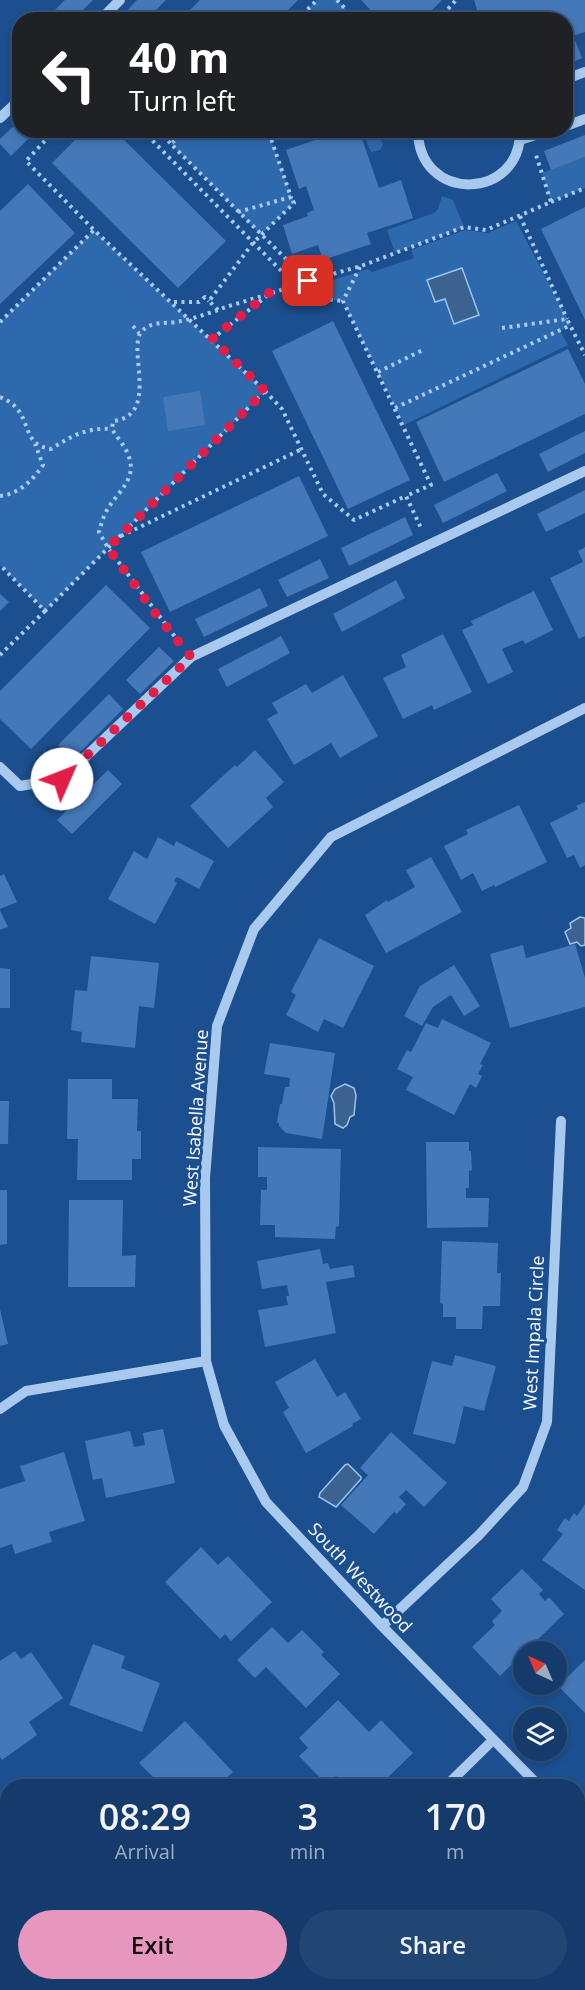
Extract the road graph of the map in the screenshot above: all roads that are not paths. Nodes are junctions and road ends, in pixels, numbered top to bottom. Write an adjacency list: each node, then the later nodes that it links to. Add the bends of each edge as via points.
1 (120, 0): 2 (street)
2 (108, 12)
3 (12, 107): 4 (street)
4 (0, 118)
5 (418, 138): 6 (street, via 423,158 432,171 462,185 493,180 506,169)
6 (522, 138)
7 (585, 471): 9 (street, via 191,657 62,779 20,786)
8 (585, 708): 11 (street, West Isabella Avenue, via 331,837 254,929 217,1026 205,1178)
9 (0, 767)
10 (561, 1121): 13 (street, West Impala Circle, via 547,1422 523,1487 479,1535)
11 (206, 1361): 12 (street, via 26,1391); 13 (street, South Westwood, via 224,1425 266,1503)
12 (0, 1410)
13 (382, 1626): 14 (street, South Westwood)
14 (493, 1740): 15 (street); 16 (street, South Westwood)
15 (453, 1779)
16 (532, 1779)

